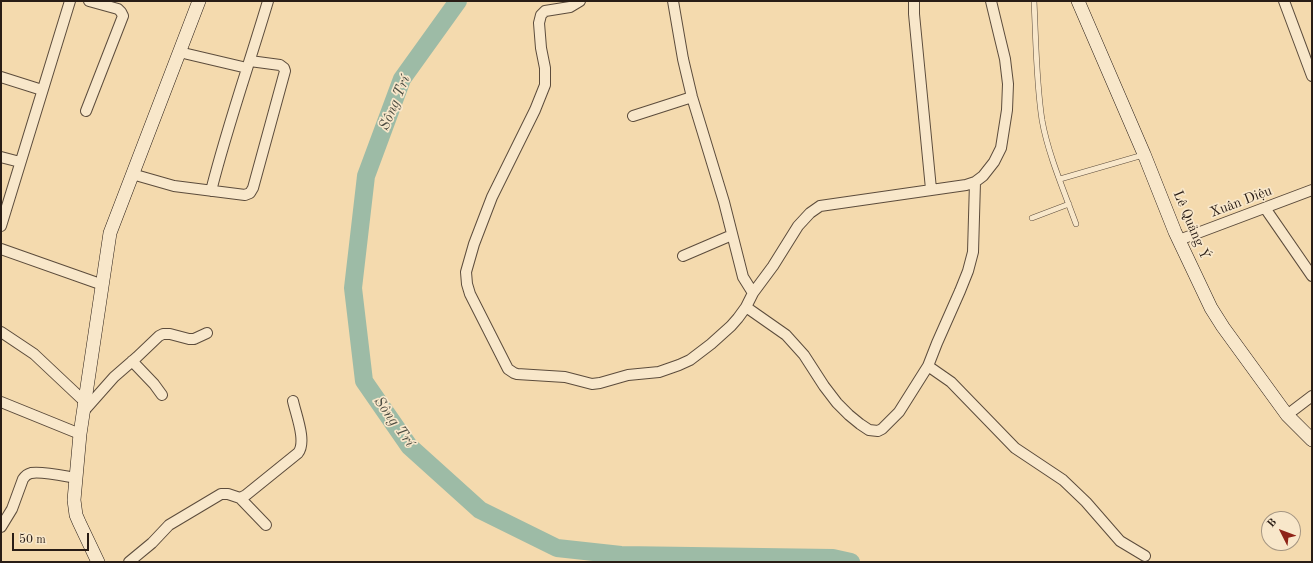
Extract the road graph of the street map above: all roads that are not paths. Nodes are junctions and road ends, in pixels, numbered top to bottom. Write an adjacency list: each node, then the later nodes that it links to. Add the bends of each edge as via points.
1 (70, 1): 16 (street)
2 (89, 1): 18 (street, via 118,9 122,16)
3 (199, 1): 12 (street)
4 (268, 1): 13 (street)
5 (580, 1): 41 (street, via 570,7 545,11 539,20 541,48 546,68 545,85 492,197 466,272 470,294 508,369 517,374 565,377 592,384 628,375 659,372 679,366 695,356 731,326)
6 (673, 1): 17 (street)
7 (914, 1): 26 (street)
8 (991, 1): 25 (street, via 1006,59 1007,110 1001,148 990,168)
9 (1034, 1): 24 (lane, via 1042,120)
10 (1078, 1): 20 (street, Lê Quảng Ý)
11 (1284, 1): 14 (street)
12 (180, 52): 13 (street); 23 (street)
13 (249, 64): 28 (street, via 224,139); 28 (street, via 280,65 285,71 253,188 245,195)
14 (1311, 73)
15 (1, 77): 16 (street)
16 (42, 90): 22 (street)
17 (692, 97): 19 (street); 34 (street)
18 (86, 111)
19 (633, 116)
20 (1144, 154): 24 (lane); 35 (street, Lê Quảng Ý)
21 (1, 157): 22 (street)
22 (20, 162): 33 (street)
23 (132, 174): 28 (street, via 174,186); 39 (street, via 110,233)
24 (1060, 179): 29 (lane)
25 (975, 182): 26 (street); 45 (street, via 973,252 968,271)
26 (931, 189): 40 (street, via 820,206 798,226)
27 (1312, 190): 30 (street, Xuân Diệu)
28 (211, 191)
29 (1069, 204): 31 (lane); 32 (lane)
30 (1265, 208): 35 (street, Xuân Diệu); 38 (street)
31 (1032, 218)
32 (1076, 224)
33 (1, 226)
34 (732, 235): 37 (street); 40 (street, via 743,277)
35 (1179, 240): 51 (street, Lê Quảng Ý, via 1211,308)
36 (1, 249): 39 (street)
37 (683, 256)
38 (1312, 276)
39 (103, 285): 50 (street)
40 (753, 293): 41 (street)
41 (746, 308): 45 (street, via 786,335 837,403 854,420 869,430 878,431 889,424)
42 (1, 332): 50 (street, via 34,354)
43 (207, 333): 44 (street, via 194,339 163,334)
44 (132, 362): 46 (street); 50 (street)
45 (928, 366): 58 (street, via 951,382 1015,448 1063,480 1120,541)
46 (162, 395)
47 (1312, 396): 51 (street)
48 (293, 401): 55 (street, via 302,439 301,449 246,496)
49 (1, 402): 52 (street)
50 (84, 407): 52 (street)
51 (1287, 415): 53 (street, Lê Quảng Ý)
52 (80, 434): 54 (street)
53 (1312, 440)
54 (76, 478): 57 (street, via 31,473 26,475 12,509); 59 (street, via 76,514)
55 (240, 498): 56 (street); 60 (street, via 228,494 215,496 169,525)
56 (266, 525)
57 (1, 527)
58 (1145, 556)
59 (98, 562)
60 (129, 562)

